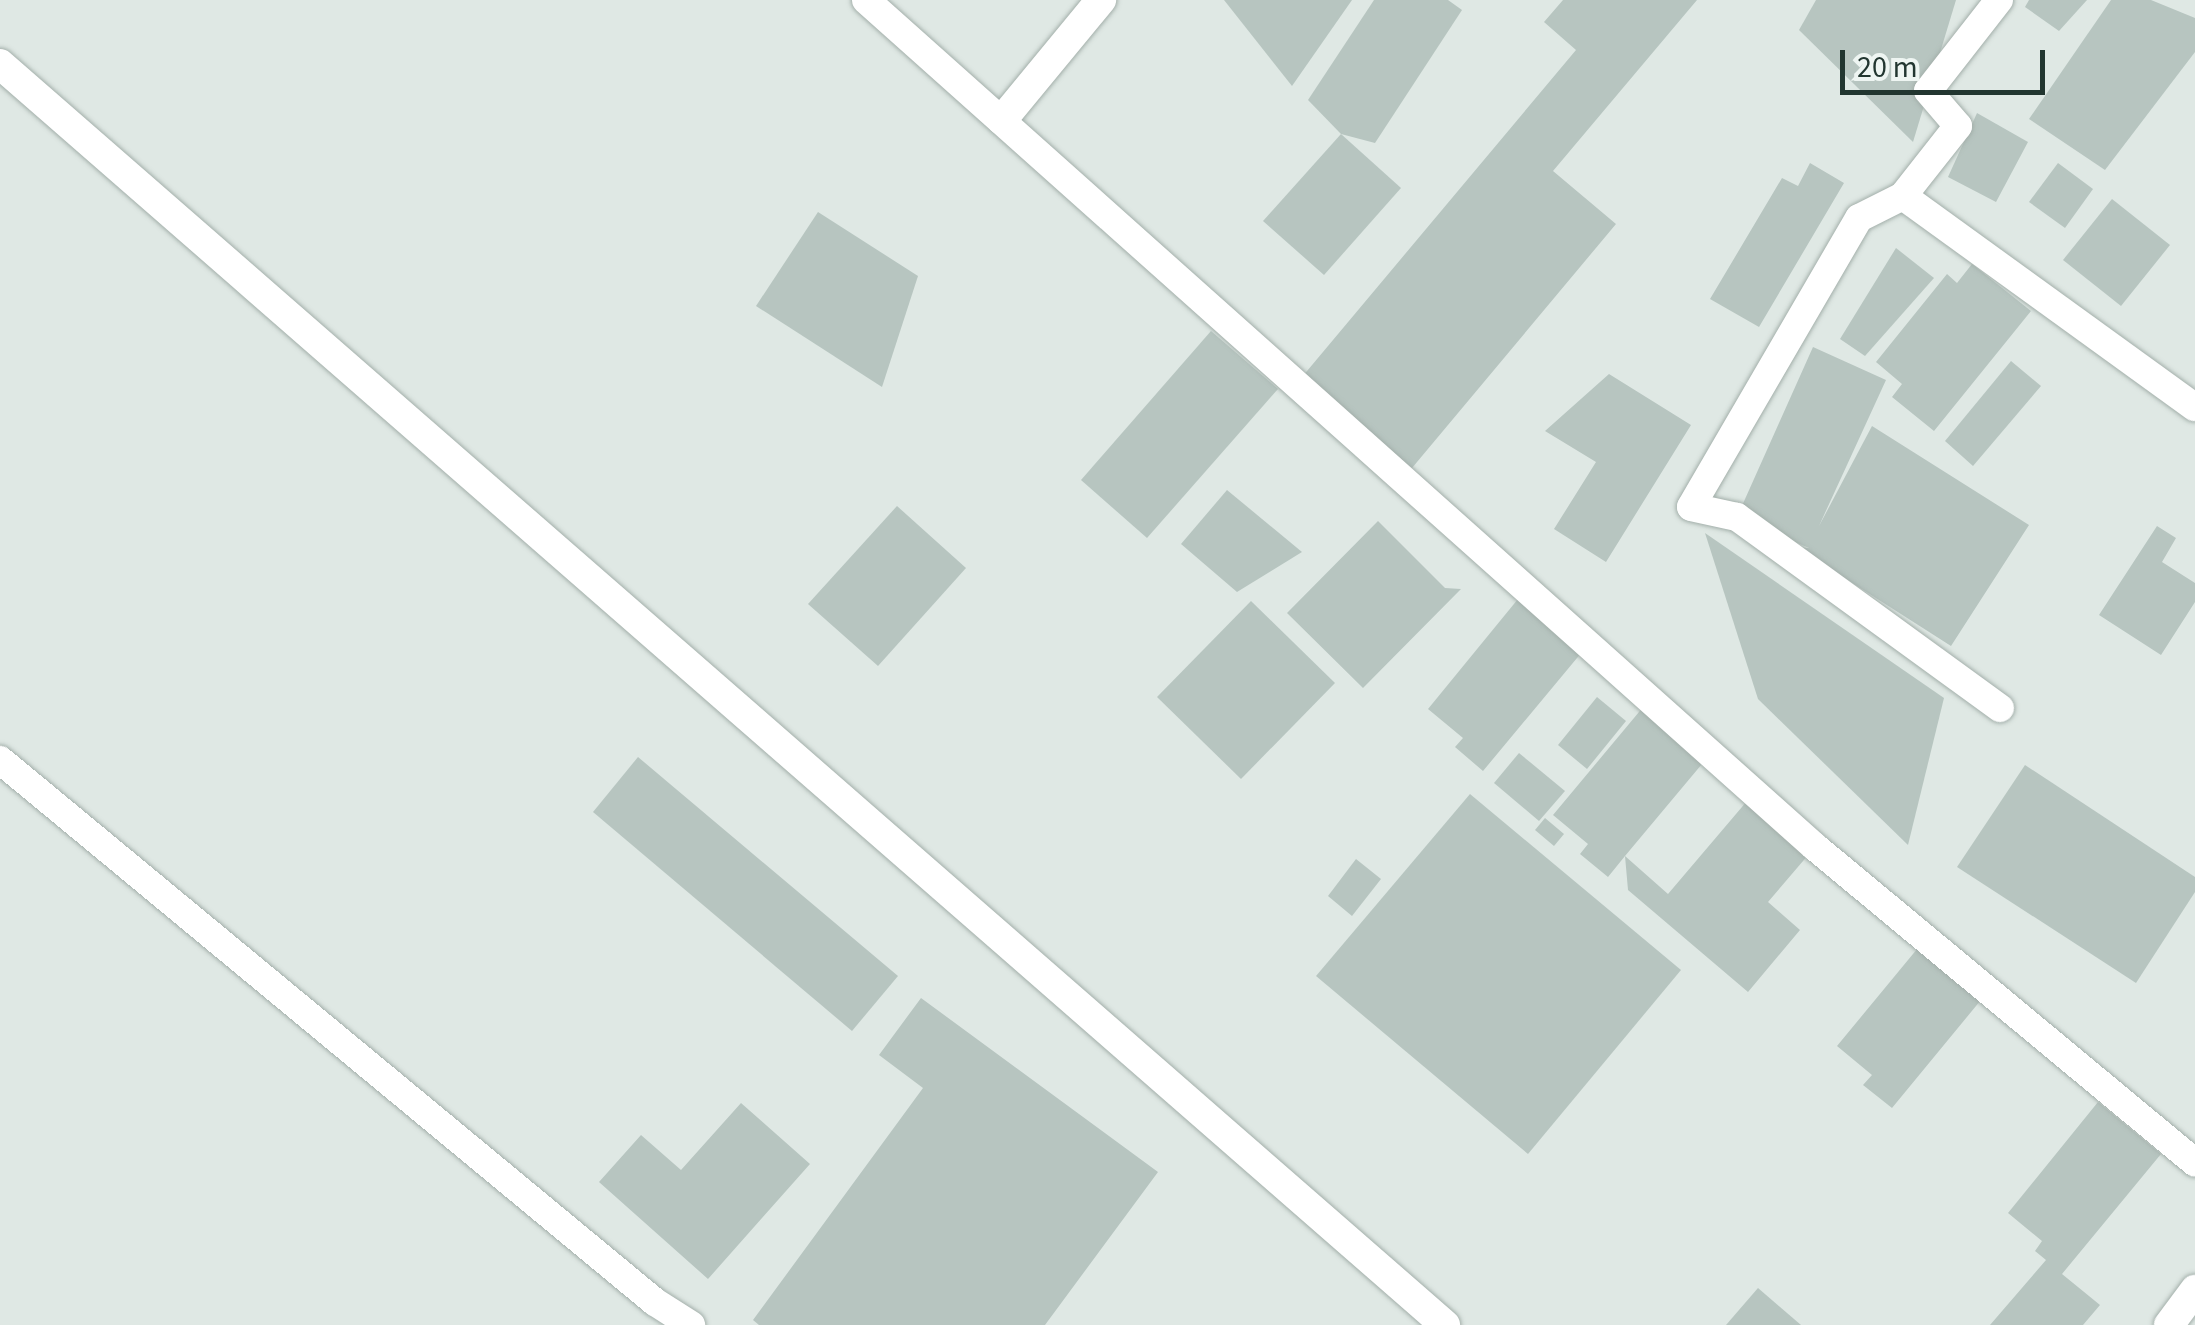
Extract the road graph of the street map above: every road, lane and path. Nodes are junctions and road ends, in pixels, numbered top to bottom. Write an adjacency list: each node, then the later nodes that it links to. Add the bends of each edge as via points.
1 (866, 0): 5 (lane)
2 (1101, 0): 5 (main road)
3 (1999, 0): 6 (lane, via 1928,91 1958,126)
4 (0, 64): 13 (main road)
5 (1002, 120): 10 (lane, via 1815,847)
6 (1903, 196): 7 (lane); 8 (lane, via 1859,218 1692,506 1737,516)
7 (2195, 406)
8 (2000, 708)
9 (0, 760): 12 (lane)
10 (2195, 1163)
11 (2195, 1290): 14 (main road)
12 (691, 1325)
13 (1445, 1325)
14 (2169, 1325)

